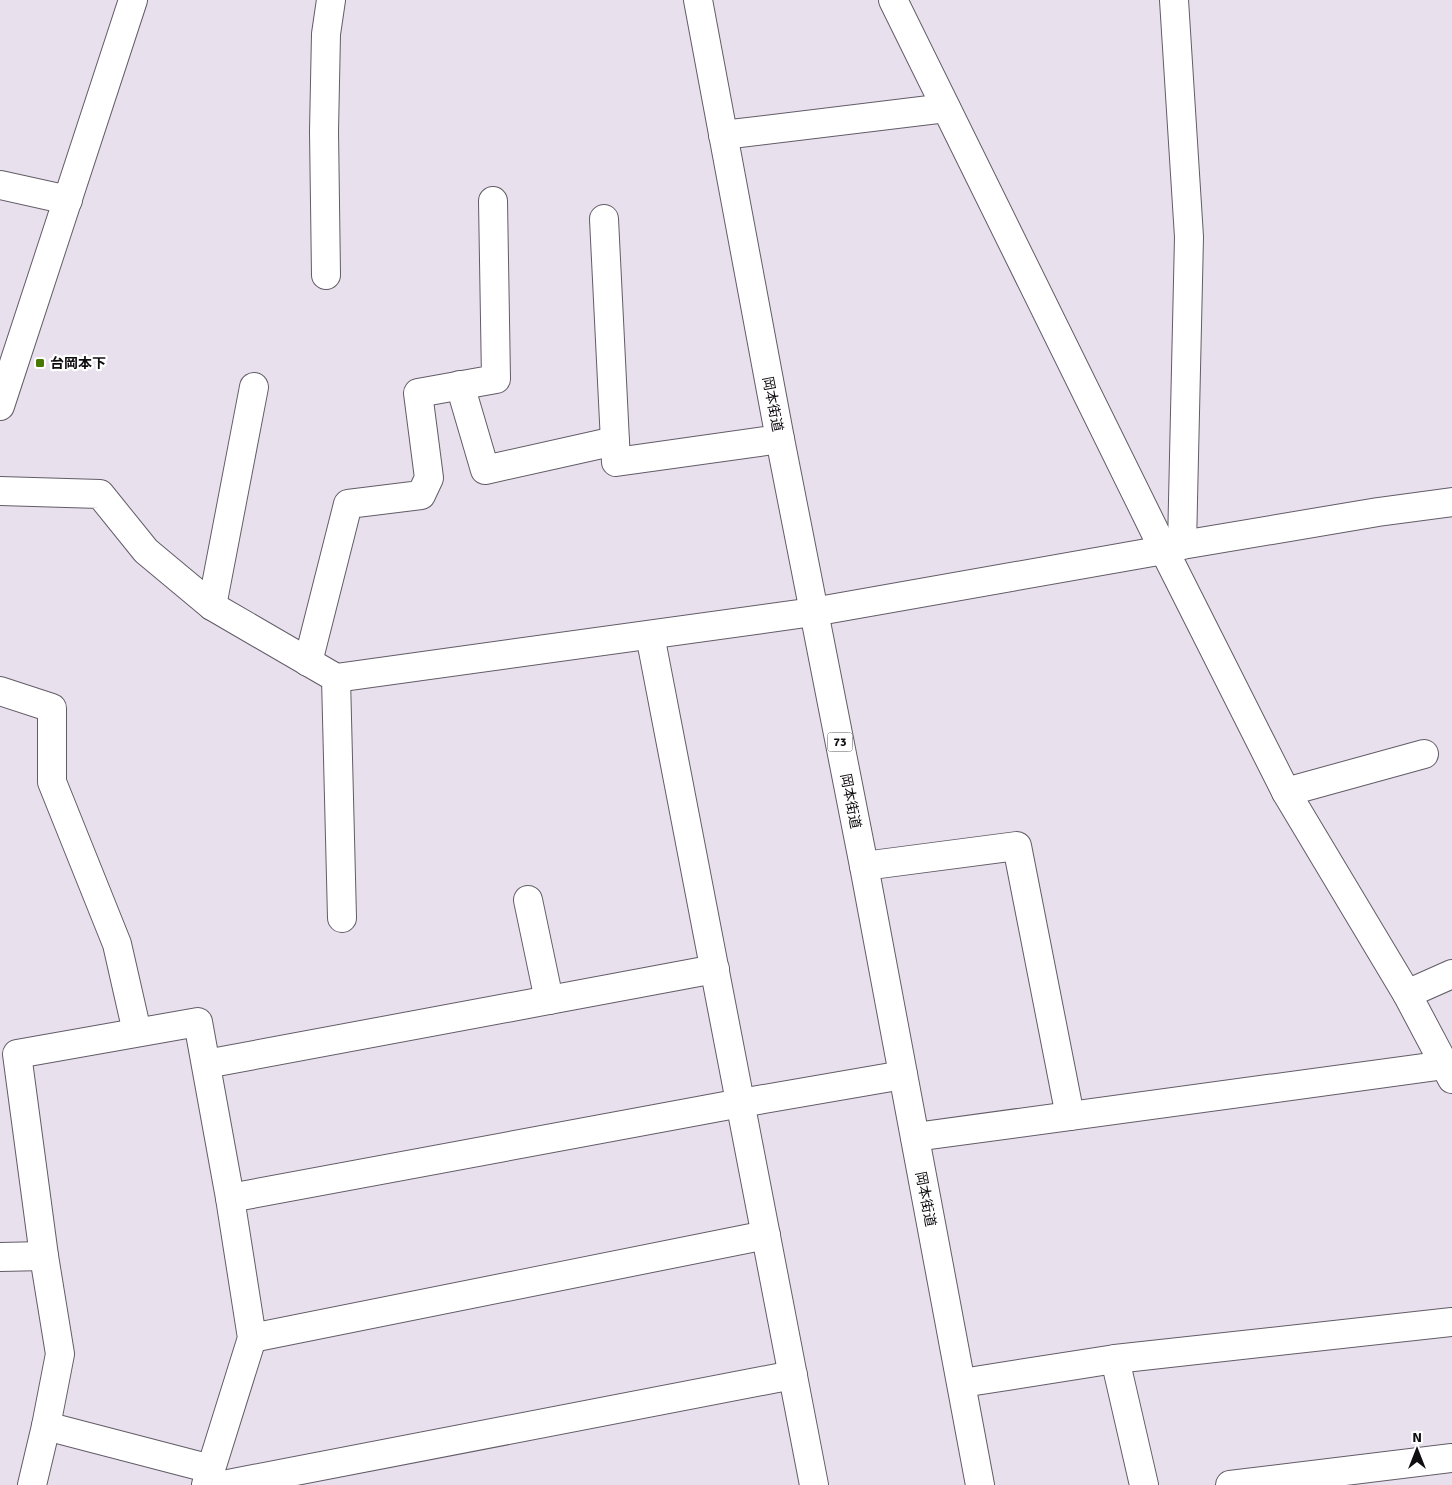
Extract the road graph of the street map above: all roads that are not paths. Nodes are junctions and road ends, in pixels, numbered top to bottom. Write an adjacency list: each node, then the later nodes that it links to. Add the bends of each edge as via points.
1 (133, 0): 9 (street)
2 (331, 0): 12 (street, via 326,34 325,82)
3 (698, 0): 7 (street, 岡本街道 / 73)
4 (893, 0): 6 (street)
5 (1174, 0): 20 (street, via 1189,237)
6 (946, 108): 7 (street); 20 (street)
7 (723, 135): 16 (street, 岡本街道 / 73)
8 (0, 185): 9 (street)
9 (68, 200): 15 (street)
10 (493, 201): 13 (street, via 496,379)
11 (604, 219): 17 (street)
12 (326, 275)
13 (460, 385): 17 (street, via 485,470); 24 (street, via 418,393 429,478 420,496 348,504)
14 (254, 387): 21 (street)
15 (0, 406)
16 (780, 439): 17 (street, via 616,462); 22 (street, 岡本街道 / 73)
17 (615, 442)
18 (0, 491): 21 (street, via 100,494 146,551)
19 (1452, 502): 20 (street)
20 (1173, 547): 22 (street); 28 (street)
21 (212, 606): 24 (street)
22 (814, 612): 23 (street); 29 (street, 岡本街道 / 73)
23 (650, 635): 25 (street); 32 (street)
24 (308, 662): 25 (street)
25 (336, 678): 31 (street)
26 (0, 691): 36 (street, via 52,708 52,782 117,944)
27 (1424, 754): 28 (street)
28 (1286, 792): 34 (street)
29 (864, 866): 40 (street, 岡本街道 / 73); 42 (street, via 1018,846)
30 (528, 900): 35 (street)
31 (342, 918)
32 (715, 969): 35 (street); 41 (street)
33 (1452, 974): 34 (street)
34 (1407, 994): 39 (street)
35 (549, 1000): 38 (street)
36 (138, 1032): 37 (street); 38 (street, via 198,1022)
37 (8, 1047): 46 (street)
38 (206, 1064): 44 (street)
39 (1448, 1072): 42 (street)
40 (903, 1075): 41 (street); 43 (street, 岡本街道 / 73)
41 (741, 1104): 44 (street); 45 (street)
42 (1070, 1116): 43 (street)
43 (914, 1137): 52 (street, 岡本街道 / 73)
44 (230, 1198): 49 (street)
45 (766, 1235): 49 (street); 51 (street)
46 (44, 1256): 47 (street); 53 (street, via 60,1354)
47 (0, 1257)
48 (1452, 1322): 50 (street)
49 (252, 1338): 55 (street)
50 (1115, 1359): 52 (street); 59 (street)
51 (793, 1375): 55 (street); 57 (street)
52 (962, 1383): 58 (street, 岡本街道 / 73)
53 (46, 1426): 55 (street); 56 (street)
54 (1452, 1458): 60 (street)
55 (213, 1480)
56 (32, 1485)
57 (814, 1485)
58 (980, 1485)
59 (1144, 1485)
60 (1230, 1485)

